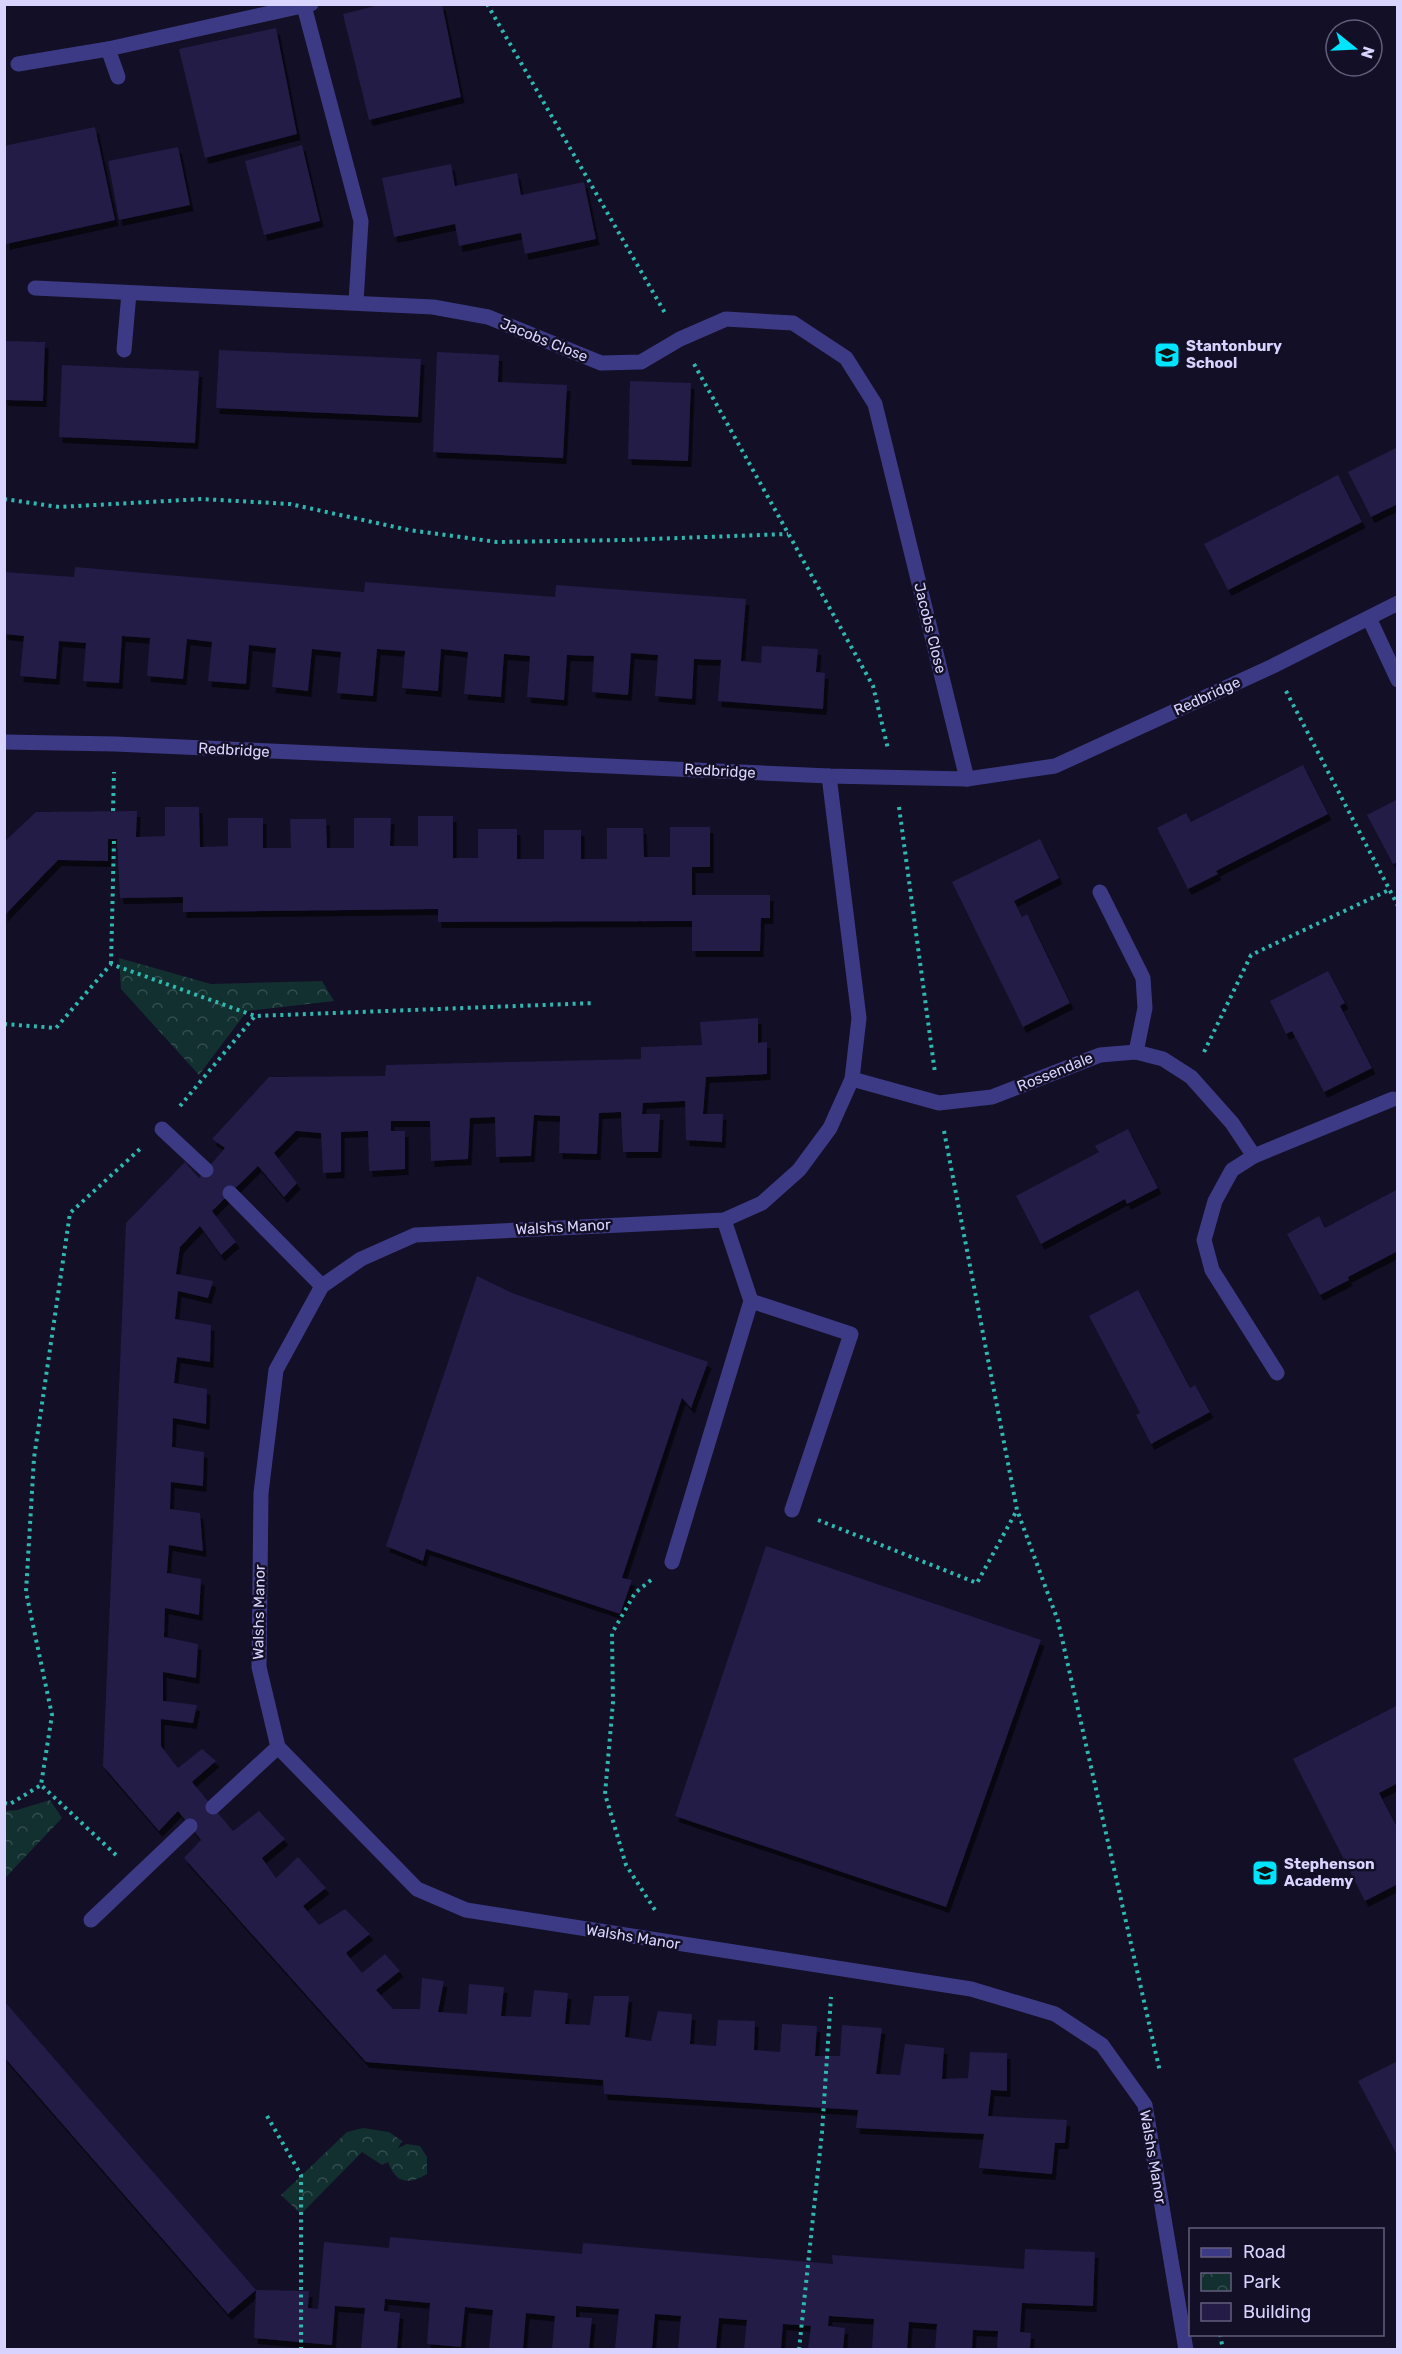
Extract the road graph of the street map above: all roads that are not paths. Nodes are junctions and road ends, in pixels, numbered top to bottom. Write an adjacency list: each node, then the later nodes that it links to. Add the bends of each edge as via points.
1 (308, 5): 2 (street); 7 (street, via 362,221)
2 (108, 49): 3 (street); 4 (street)
3 (18, 64)
4 (118, 77)
5 (35, 288): 6 (street, Jacobs Close)
6 (129, 293): 7 (street, Jacobs Close); 8 (street)
7 (356, 302): 14 (street, Jacobs Close, via 433,307 488,317 601,363 641,362 726,319 793,323 846,358 875,404)
8 (124, 350)
9 (1398, 603): 10 (street, Redbridge)
10 (1369, 618): 11 (street); 14 (street, Redbridge, via 1055,766)
11 (1398, 680)
12 (4, 741): 13 (street, Redbridge)
13 (829, 776): 14 (street, Redbridge); 17 (street, Walshs Manor, via 859,1018)
14 (967, 779)
15 (1100, 892): 16 (street, via 1143,978 1145,1008)
16 (1136, 1052): 17 (street, Rossendale, via 1100,1054 992,1097 939,1103); 20 (street, Rossendale, via 1163,1059 1191,1077 1232,1123)
17 (852, 1078): 23 (street, Walshs Manor, via 830,1128 798,1170 762,1203)
18 (1393, 1099): 20 (street)
19 (162, 1129): 21 (street)
20 (1254, 1156): 26 (street, via 1232,1170 1215,1201 1204,1240 1212,1270)
21 (206, 1170)
22 (230, 1194): 24 (street)
23 (724, 1220): 24 (street, Walshs Manor, via 415,1235 361,1259); 25 (street)
24 (322, 1286): 29 (street, Walshs Manor, via 276,1371 261,1493 259,1667)
25 (752, 1301): 27 (street, via 851,1334); 28 (street)
26 (1277, 1373)
27 (792, 1510)
28 (672, 1562)
29 (278, 1747): 30 (street); 33 (street, Walshs Manor, via 417,1889 466,1910 971,1989 1055,2014 1102,2045 1145,2105)
30 (213, 1807)
31 (190, 1826): 32 (street)
32 (91, 1920)
33 (1186, 2349)

